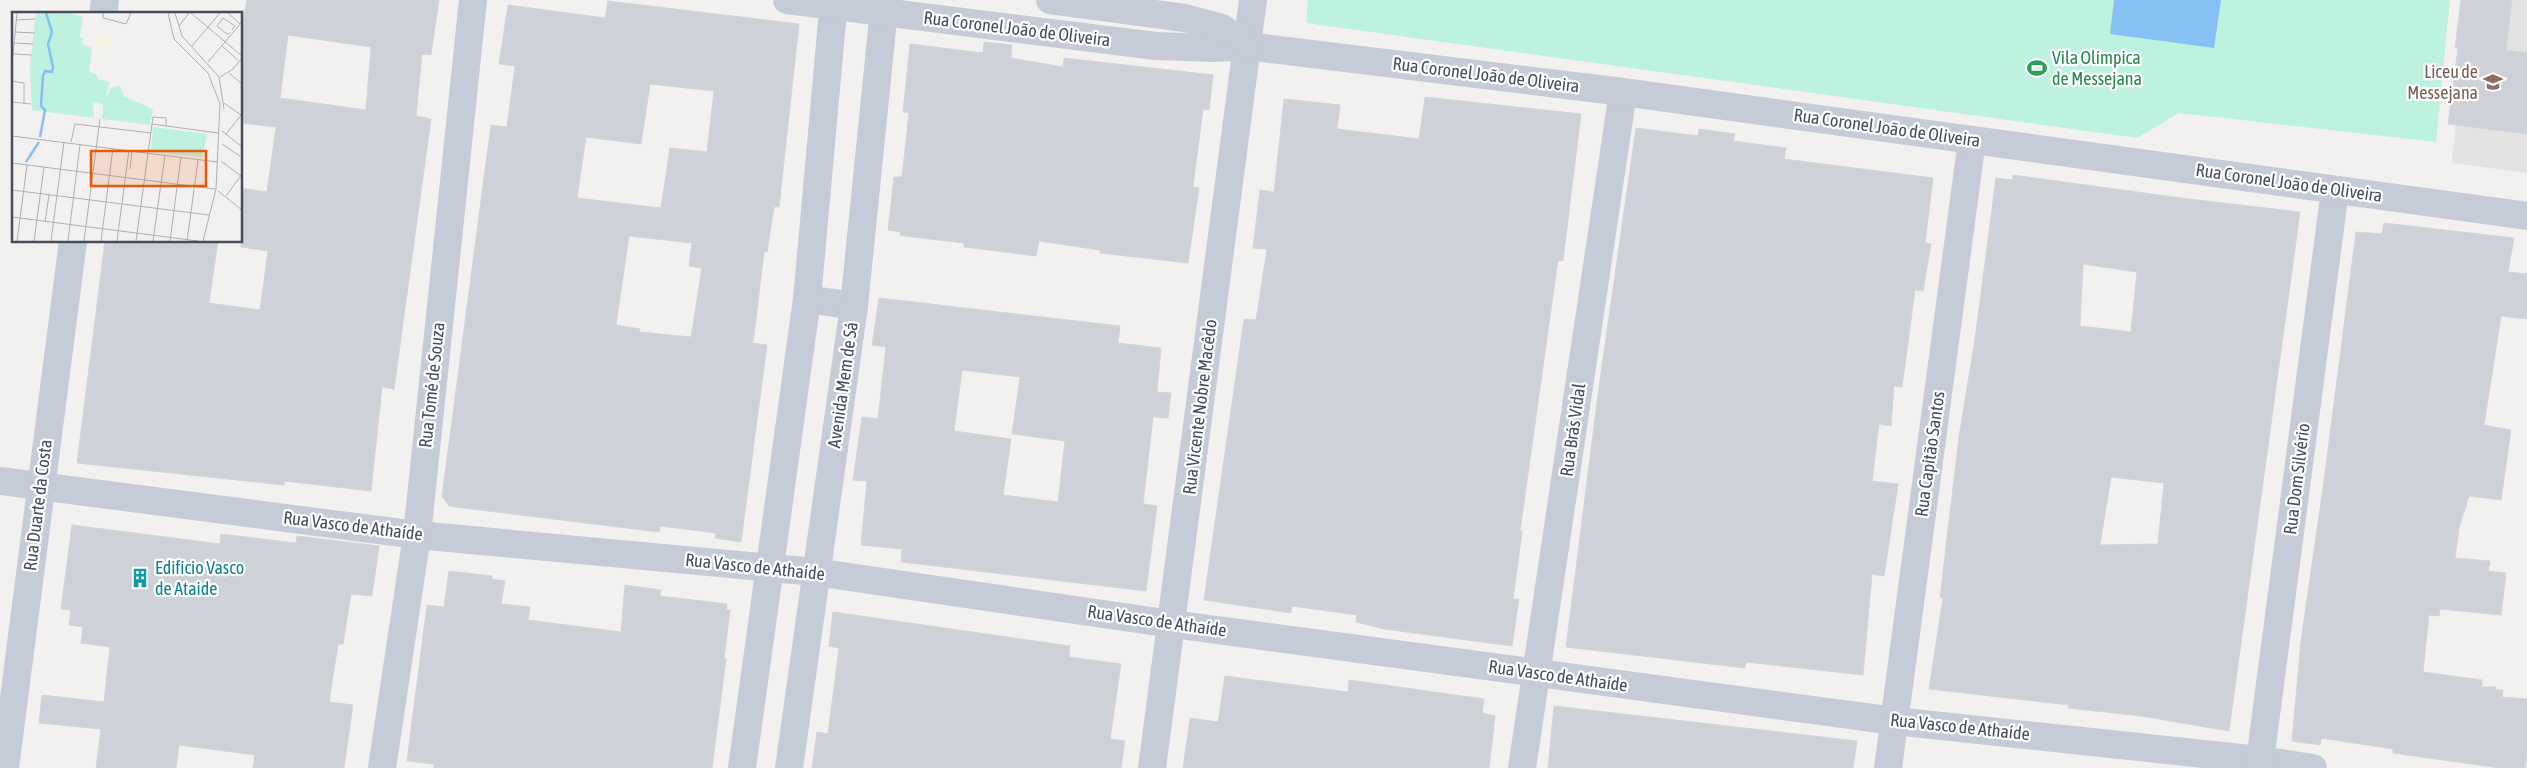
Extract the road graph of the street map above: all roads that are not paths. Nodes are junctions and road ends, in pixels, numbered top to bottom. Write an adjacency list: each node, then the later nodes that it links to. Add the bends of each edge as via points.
1 (473, 0): 17 (street, Rua Tomé de Souza)
2 (787, 0): 5 (street, Rua Coronel João de Oliveira)
3 (1050, 0): 7 (street, Rua Coronel João de Oliveira, via 1185,18 1222,28)
4 (1254, 0): 7 (street, Rua Vicente Nobre Macêdo)
5 (834, 3): 6 (street, Rua Coronel João de Oliveira); 13 (street)
6 (884, 6): 7 (street, Rua Coronel João de Oliveira, via 1156,46); 14 (street, Avenida Mem de Sá)
7 (1247, 46): 8 (street, Rua Coronel João de Oliveira); 20 (street, Rua Vicente Nobre Macêdo)
8 (1623, 92): 9 (street, Rua Coronel João de Oliveira); 21 (street, Rua Brás Vidal)
9 (1972, 140): 10 (street, Rua Coronel João de Oliveira); 22 (street, Rua Capitão Santos)
10 (2335, 190): 11 (street, Rua Coronel João de Oliveira); 23 (street, Rua Dom Silvério)
11 (2527, 216)
12 (73, 242): 16 (street, Rua Duarte da Costa)
13 (807, 299): 14 (street); 18 (street)
14 (854, 306): 19 (street, Avenida Mem de Sá)
15 (0, 480): 16 (street, Rua Vasco de Athaíde)
16 (40, 485): 17 (street, Rua Vasco de Athaíde); 24 (street, Rua Duarte da Costa)
17 (417, 535): 18 (street, Rua Vasco de Athaíde); 25 (street, Rua Tomé de Souza)
18 (770, 568): 19 (street, Rua Vasco de Athaíde); 26 (street)
19 (815, 572): 20 (street, Rua Vasco de Athaíde); 27 (street, Avenida Mem de Sá)
20 (1172, 624): 21 (street, Rua Vasco de Athaíde); 28 (street, Rua Vicente Nobre Macêdo)
21 (1536, 673): 22 (street, Rua Vasco de Athaíde); 29 (street, Rua Brás Vidal)
22 (1895, 721): 23 (street, Rua Vasco de Athaíde); 30 (street, Rua Capitão Santos)
23 (2260, 764): 31 (street, Rua Vasco de Athaíde)
24 (5, 768)
25 (382, 768)
26 (742, 768)
27 (788, 768)
28 (1152, 768)
29 (1522, 768)
30 (1888, 768)
31 (2313, 768)

